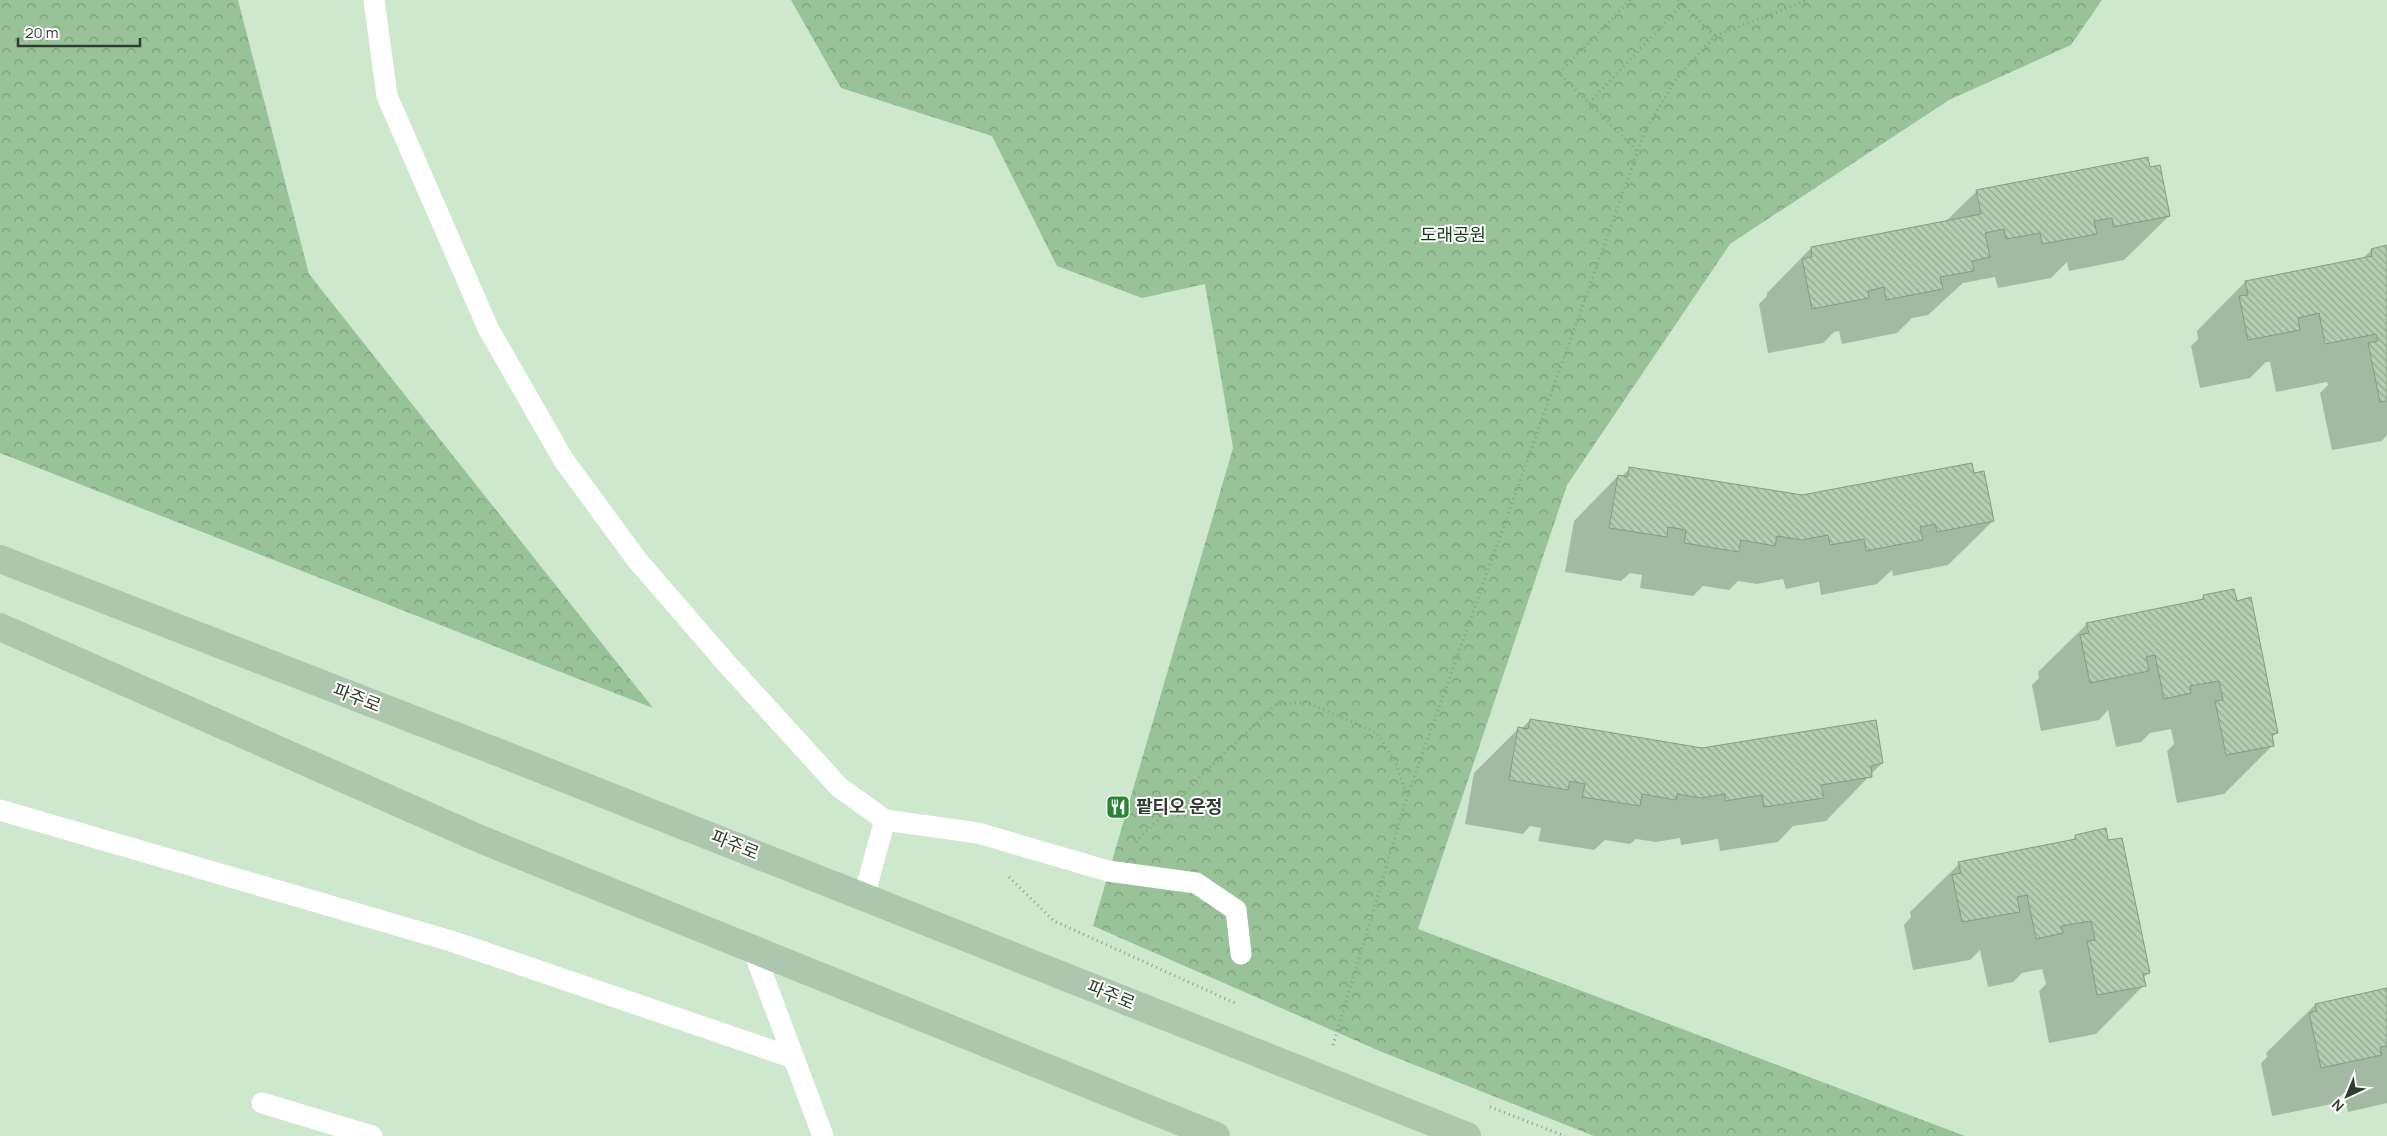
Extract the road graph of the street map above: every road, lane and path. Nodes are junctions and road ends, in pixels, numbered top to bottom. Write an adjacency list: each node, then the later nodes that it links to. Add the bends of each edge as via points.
1 (374, 0): 13 (lane, via 387,96 488,328 563,459 636,560 727,664 839,787)
2 (1630, 0): 7 (path, via 1558,73)
3 (1678, 0): 5 (path)
4 (1808, 0): 6 (path)
5 (1683, 4): 6 (path); 7 (path)
6 (1714, 36): 8 (path, via 1676,79 1645,131)
7 (1589, 103): 8 (path)
8 (1638, 152): 11 (path)
9 (0, 559): 16 (main road, 파주로)
10 (0, 627): 17 (main road, via 480,840)
11 (1407, 797): 14 (path, via 1396,762 1377,733 1306,702 1276,705); 20 (path, via 1332,1047)
12 (0, 810): 21 (lane, via 451,941)
13 (885, 820): 14 (lane, via 978,833); 16 (lane)
14 (1108, 871): 18 (lane, via 1196,883 1236,910)
15 (1008, 877): 19 (path, via 1054,921)
16 (864, 896): 27 (main road, 파주로)
17 (753, 949): 21 (lane); 26 (main road)
18 (1241, 954)
19 (1242, 1006)
20 (1341, 1051)
21 (794, 1058): 25 (lane)
22 (262, 1103): 24 (lane)
23 (1481, 1104): 28 (path)
24 (372, 1136)
25 (823, 1136)
26 (1216, 1136)
27 (1467, 1136)
28 (1565, 1136)

